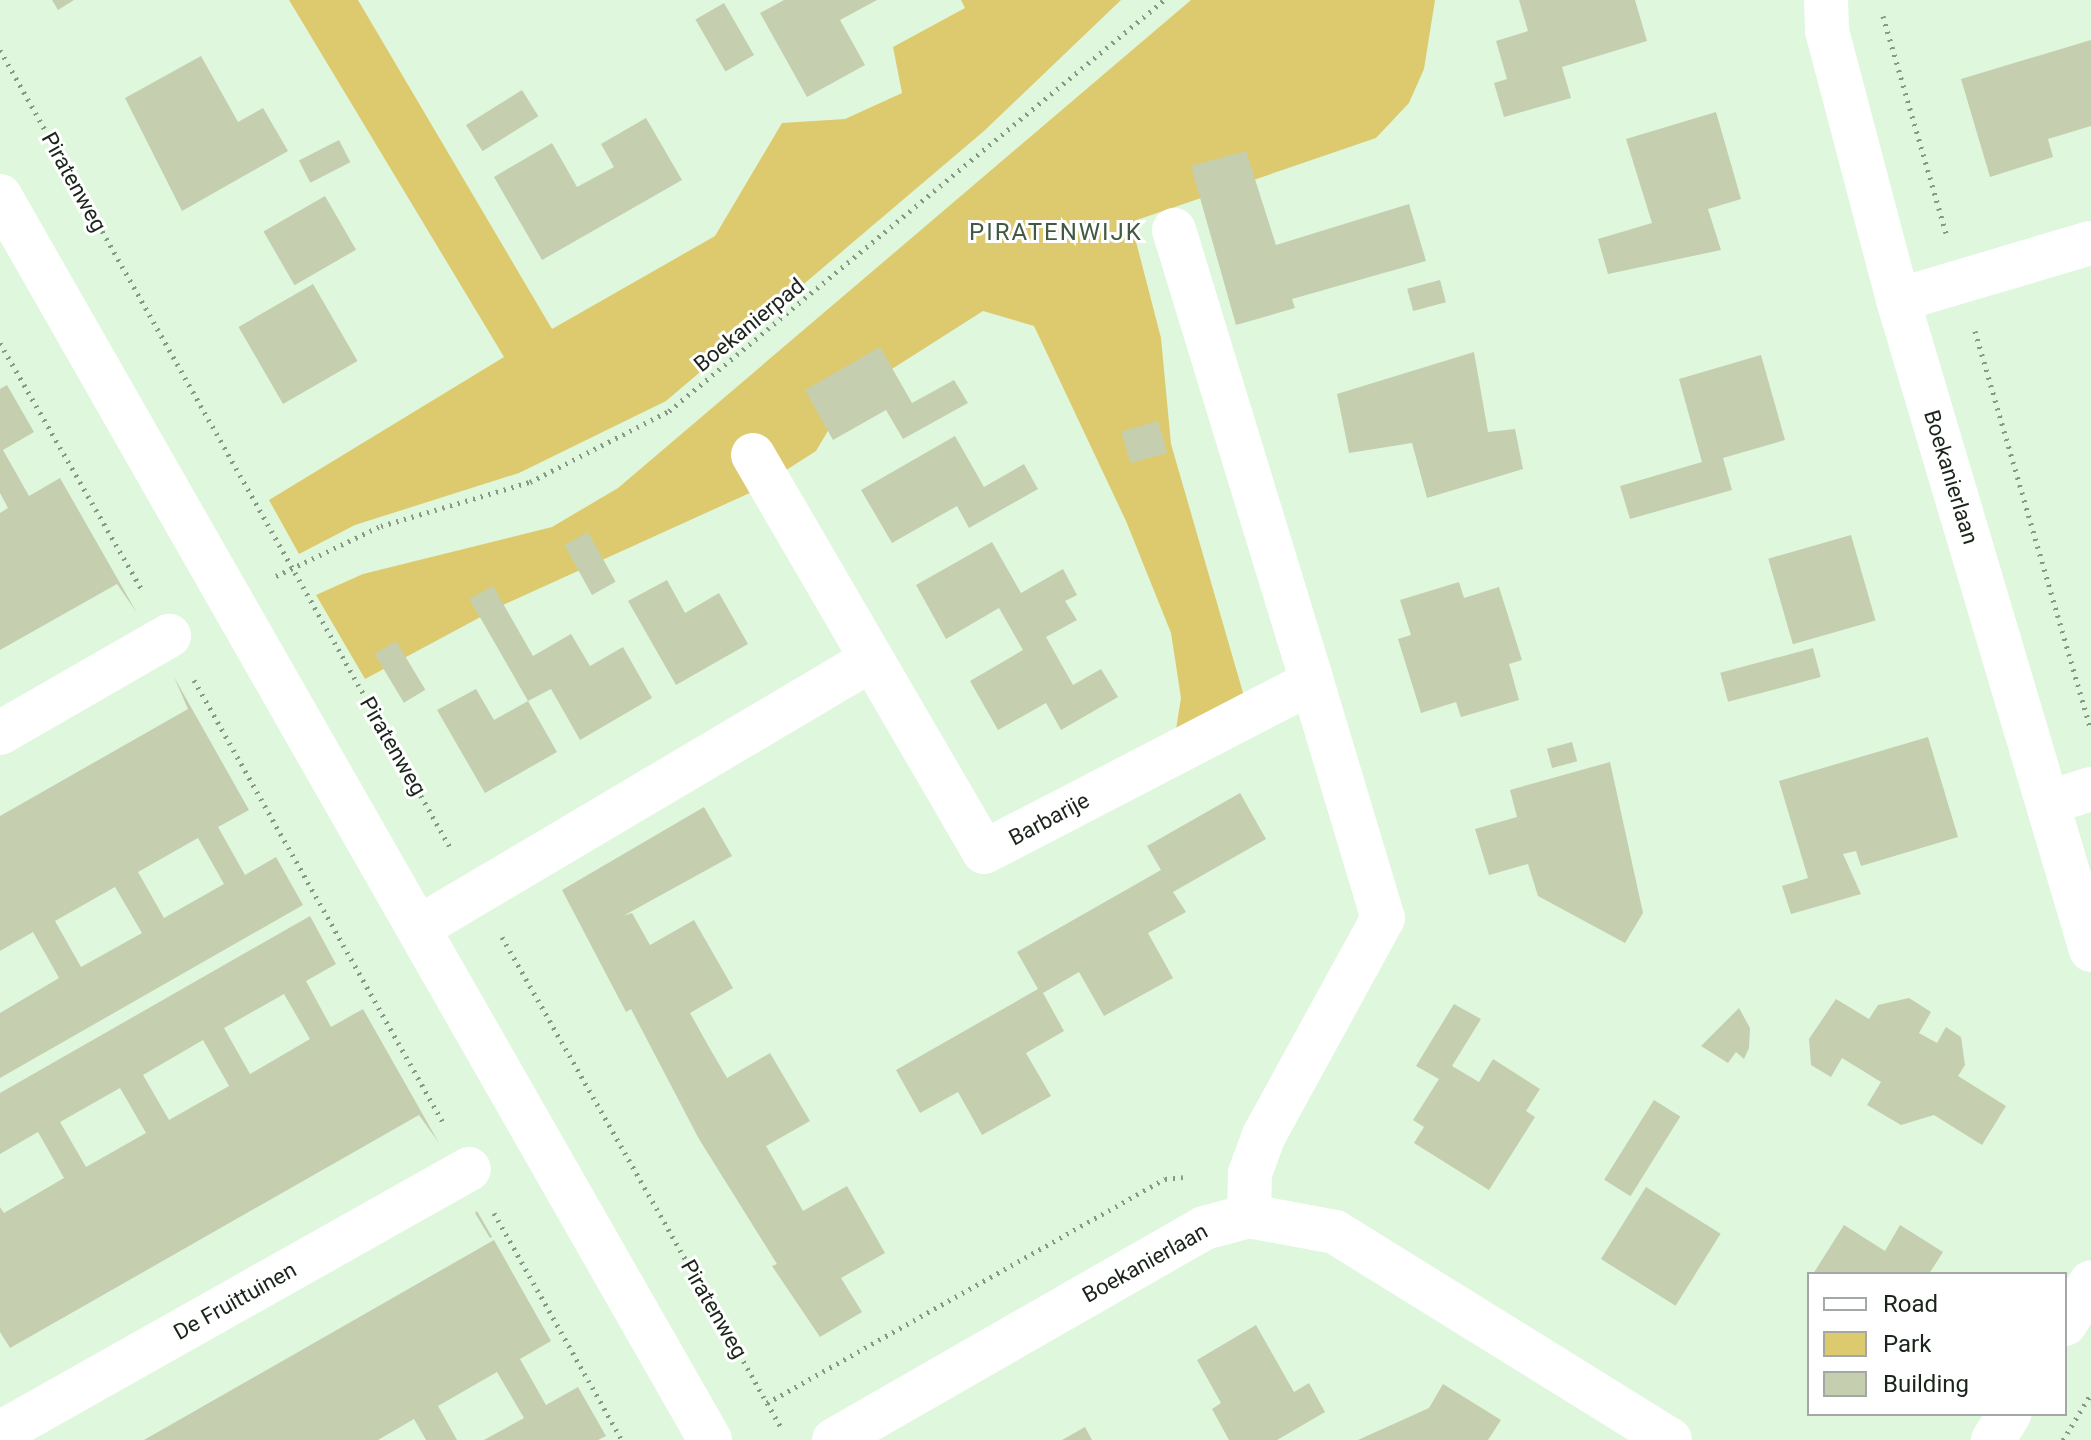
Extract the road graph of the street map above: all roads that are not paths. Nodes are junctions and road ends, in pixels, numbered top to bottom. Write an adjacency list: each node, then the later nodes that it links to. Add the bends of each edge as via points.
1 (1826, 0): 5 (street, Boekanierlaan, via 1827,31)
2 (0, 196): 13 (street)
3 (1174, 230): 9 (street)
4 (2091, 243): 5 (street)
5 (1898, 300): 12 (street, Boekanierlaan)
6 (753, 455): 8 (street, Barbarije)
7 (169, 636): 10 (street)
8 (869, 661): 9 (street, Barbarije, via 984,852); 13 (street)
9 (1312, 682): 16 (street, via 1383,918 1250,1173)
10 (0, 733)
11 (2091, 789): 12 (street)
12 (2050, 802): 14 (street, Boekanierlaan)
13 (418, 928): 20 (street)
14 (2091, 950)
15 (469, 1169): 19 (street, De Fruittuinen)
16 (1249, 1216): 21 (street, Boekanierlaan, via 1204,1228); 22 (street, Boekanierlaan, via 1335,1232)
17 (2091, 1282): 18 (street)
18 (2067, 1321)
19 (0, 1433)
20 (710, 1440)
21 (834, 1440)
22 (1670, 1440)

